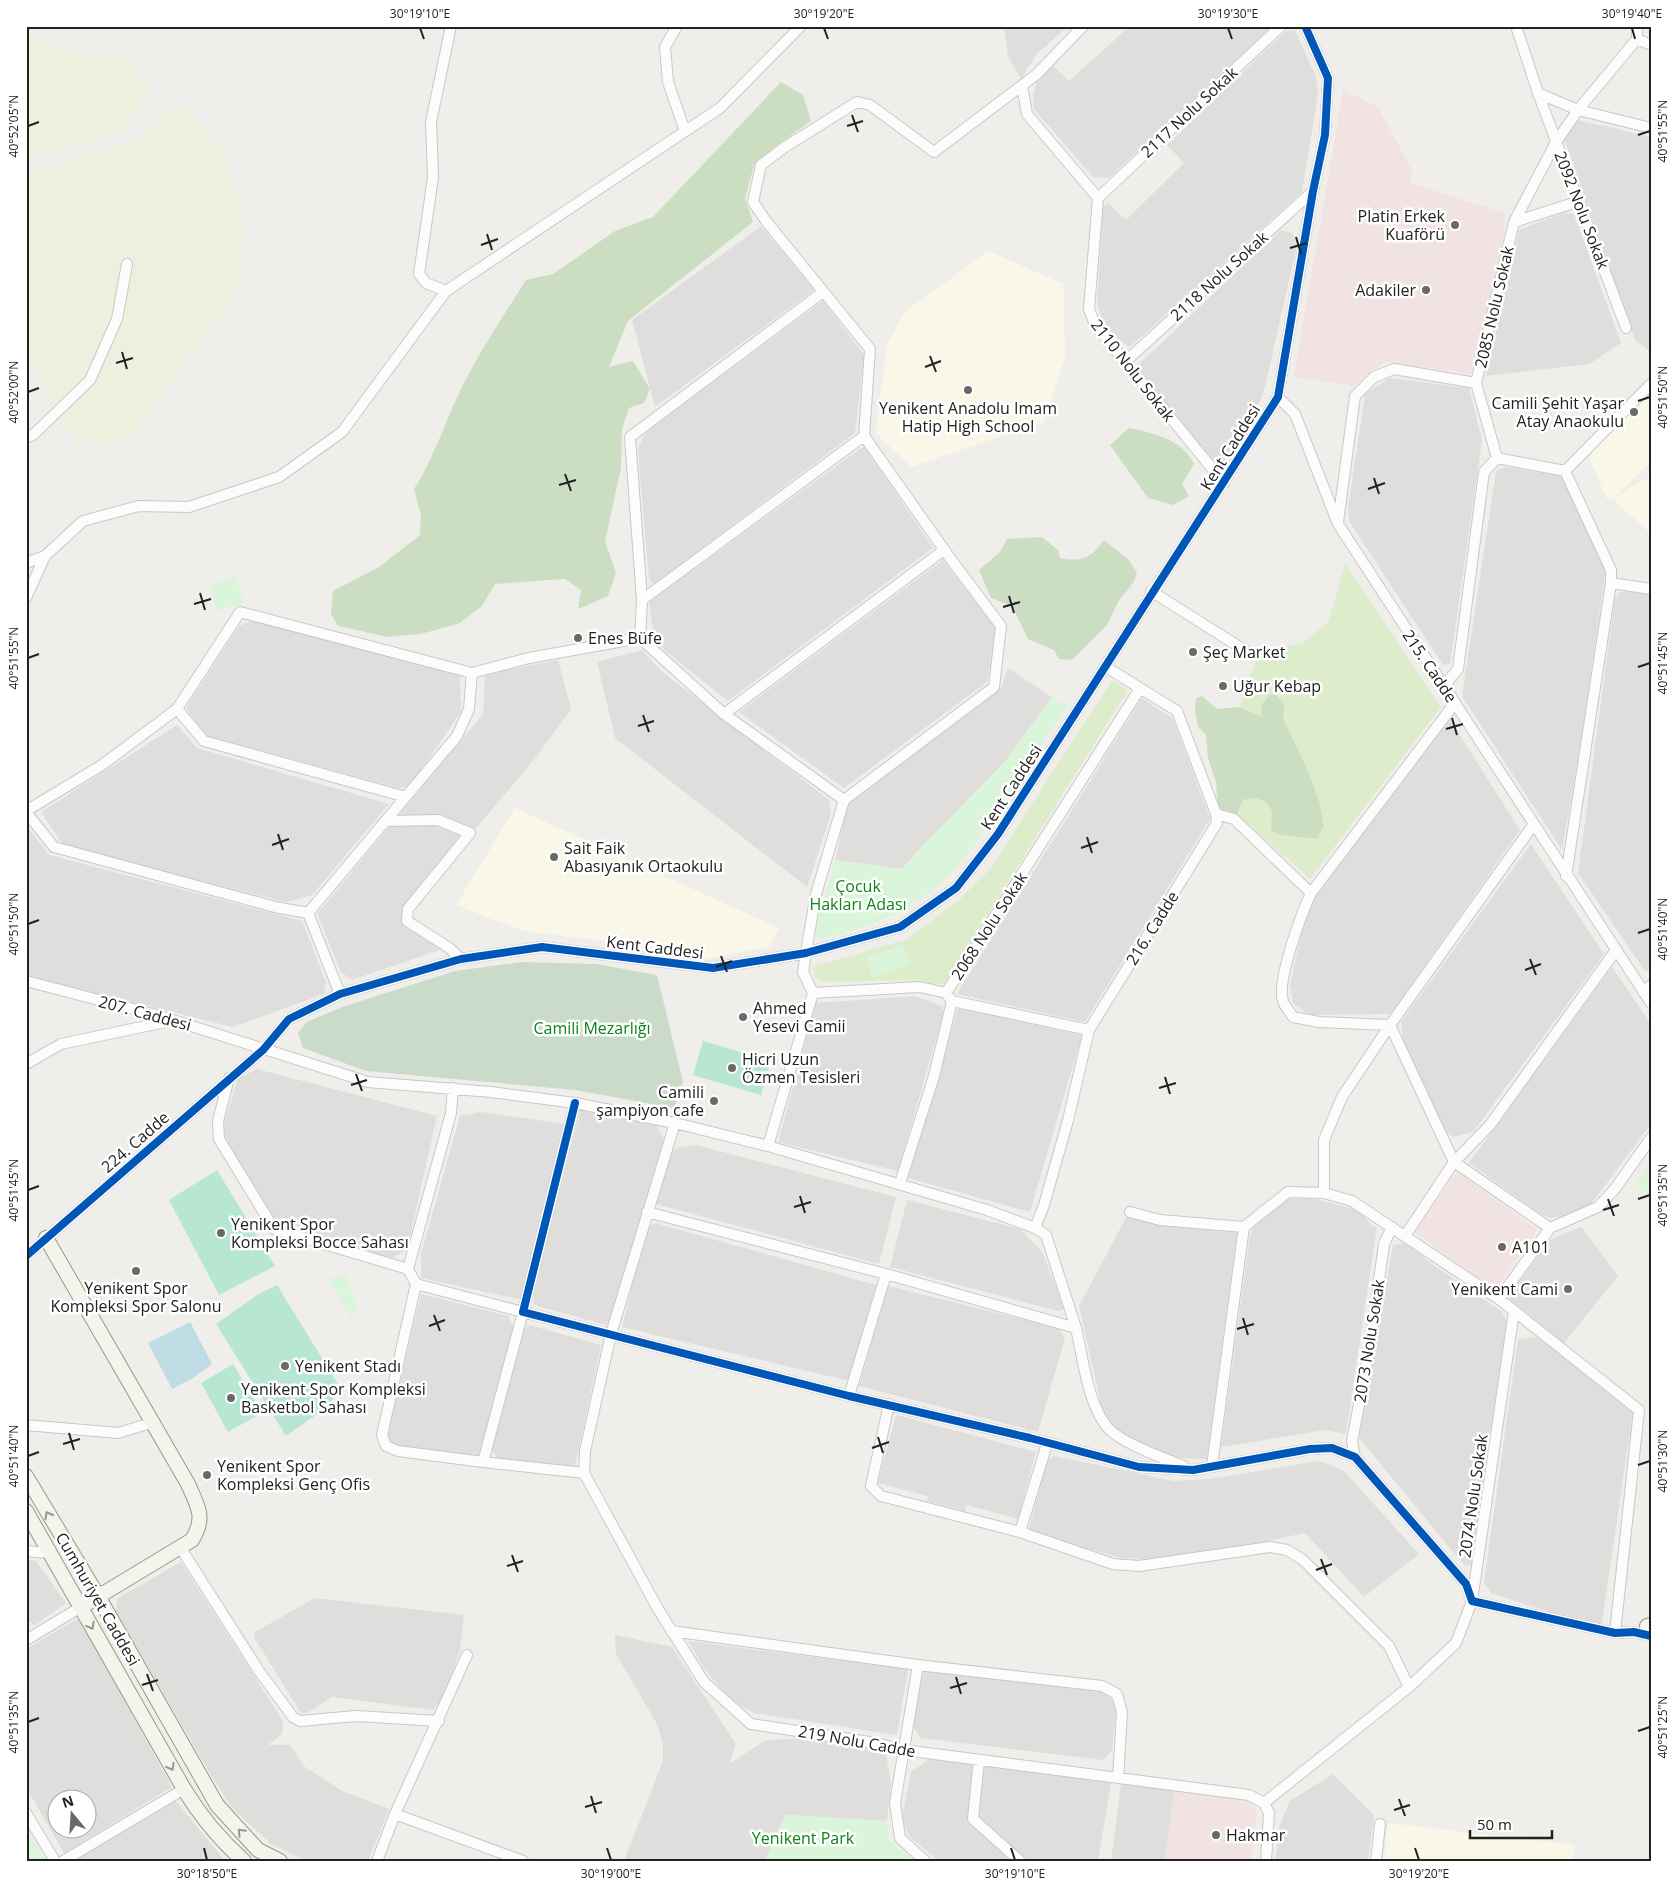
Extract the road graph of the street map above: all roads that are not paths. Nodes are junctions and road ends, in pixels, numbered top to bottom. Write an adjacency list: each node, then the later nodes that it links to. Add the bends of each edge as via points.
1 (451, 26): 22 (street, via 431,122 433,178 419,274 426,283)
2 (677, 26): 15 (street, via 665,47 668,82)
3 (801, 26): 15 (street, via 720,108)
4 (1083, 26): 11 (street)
5 (1281, 26): 18 (street, 2117 Nolu Sokak)
6 (1305, 26): 17 (street, Kent Caddesi, via 1328,78 1325,135)
7 (1516, 26): 12 (street, 2092 Nolu Sokak)
8 (1637, 26): 9 (street)
9 (1637, 39): 10 (street); 13 (street, 2085 Nolu Sokak)
10 (1651, 45)
11 (1022, 86): 18 (street, via 1027,114); 23 (street, via 934,152 870,105 857,102 761,165 753,202)
12 (1538, 93): 13 (street); 16 (street, 2092 Nolu Sokak)
13 (1578, 110): 14 (street); 16 (street, 2085 Nolu Sokak)
14 (1651, 128)
15 (685, 131): 22 (street)
16 (1556, 142): 19 (street, 2092 Nolu Sokak); 20 (street, 2085 Nolu Sokak)
17 (1313, 192): 25 (street, 2118 Nolu Sokak); 28 (street, Kent Caddesi)
18 (1098, 198): 25 (street, 2110 Nolu Sokak, via 1088,309 1095,326)
19 (1580, 201): 20 (street); 24 (street, 2092 Nolu Sokak)
20 (1514, 222): 26 (street, 2085 Nolu Sokak)
21 (128, 264): 30 (street, via 116,319 90,380)
22 (446, 291): 36 (street, via 342,432 279,477 190,507 139,506 83,521)
23 (823, 292): 29 (street, via 870,350); 42 (street, via 630,437)
24 (1626, 328)
25 (1126, 361): 33 (street, 2110 Nolu Sokak)
26 (1476, 382): 31 (street, 2085 Nolu Sokak); 34 (street, via 1394,369 1374,377 1355,396)
27 (1651, 384): 32 (street)
28 (1278, 397): 33 (street, Kent Caddesi); 34 (street, 215. Cadde, via 1295,414)
29 (864, 436): 35 (street); 42 (street)
30 (26, 438)
31 (1497, 458): 32 (street); 47 (street, via 1484,472 1458,669)
32 (1565, 471): 38 (street, via 1611,570)
33 (1224, 483): 40 (street, Kent Caddesi)
34 (1338, 524): 47 (street, 215. Cadde)
35 (944, 550): 51 (street); 53 (street, via 1001,626 994,687)
36 (45, 556): 37 (street); 41 (street)
37 (26, 563)
38 (1611, 584): 39 (street); 58 (street)
39 (1651, 589)
40 (1151, 591): 44 (street); 45 (street, Kent Caddesi)
41 (26, 598)
42 (642, 600): 43 (street)
43 (640, 638): 46 (street); 51 (street)
44 (1249, 653)
45 (1106, 668): 48 (street); 62 (street, Kent Caddesi, via 998,834 956,888 900,927)
46 (472, 672): 50 (street, via 240,612); 52 (street, via 469,709 457,736)
47 (1443, 687): 49 (street, 215. Cadde)
48 (1139, 690): 55 (street, via 1177,711); 68 (street, 2068 Nolu Sokak)
49 (1454, 703): 57 (street, 215. Cadde); 59 (street)
50 (177, 709): 52 (street, via 204,741); 54 (street, via 102,765)
51 (724, 714): 53 (street)
52 (406, 797): 56 (street)
53 (844, 800): 62 (street, via 816,894)
54 (26, 812): 60 (street, via 54,847 275,907)
55 (1216, 814): 59 (street, via 1234,819); 72 (street, 216. Cadde, via 1217,823)
56 (385, 821): 60 (street); 63 (street, via 438,820 470,834 408,910 407,921)
57 (1534, 824): 58 (street, 215. Cadde); 71 (street)
58 (1566, 876): 61 (street, 215. Cadde)
59 (1311, 893): 71 (street, via 1301,913 1284,976 1282,1000 1293,1017 1319,1022)
60 (308, 912): 67 (street)
61 (1616, 950): 65 (street, 215. Cadde); 81 (street, via 1490,1125)
62 (806, 953): 63 (street, Kent Caddesi, via 713,968 542,948); 66 (street, via 803,972)
63 (461, 959): 67 (street, Kent Caddesi)
64 (26, 981): 70 (street, 207. Caddesi)
65 (1647, 989): 69 (street, 215. Cadde)
66 (813, 993): 68 (street, via 920,987); 80 (street)
67 (340, 994): 73 (street, Kent Caddesi, via 289,1019)
68 (949, 996): 72 (street); 82 (street, 2068 Nolu Sokak, via 934,1076)
69 (1651, 1003)
70 (172, 1020): 73 (street, 207. Caddesi); 74 (street, via 61,1044)
71 (1390, 1025): 81 (street); 83 (street, via 1342,1097 1324,1140)
72 (1089, 1030): 88 (street, 216. Cadde, via 1068,1120)
73 (263, 1050): 75 (street, 224. Cadde); 76 (street, 207. Caddesi, via 368,1082)
74 (26, 1064)
75 (229, 1078): 91 (street, 224. Cadde); 93 (street, via 218,1121 219,1139 274,1229)
76 (453, 1088): 77 (street, 207. Caddesi); 93 (street, via 451,1113)
77 (574, 1103): 78 (street, 207. Caddesi); 98 (street)
78 (675, 1123): 80 (street, 207. Caddesi); 84 (street)
79 (1651, 1138): 89 (street, via 1598,1207)
80 (768, 1146): 82 (street, 207. Caddesi)
81 (1454, 1162): 89 (street); 90 (street)
82 (900, 1183): 88 (street, 207. Caddesi)
83 (1324, 1193): 86 (street, via 1288,1192); 87 (street, via 1352,1201)
84 (647, 1212): 94 (street); 100 (street)
85 (1130, 1212): 86 (street, via 1160,1220)
86 (1244, 1227): 108 (street)
87 (1392, 1227): 90 (street); 106 (street, 2073 Nolu Sokak, via 1384,1244 1369,1352 1352,1441)
88 (1036, 1228): 99 (street, via 1046,1235)
89 (1550, 1228): 96 (street)
90 (1405, 1236): 96 (street)
91 (46, 1238): 92 (street, 224. Cadde); 103 (street)
92 (26, 1256)
93 (408, 1269): 95 (street)
94 (886, 1274): 99 (street); 101 (street)
95 (416, 1284): 98 (street); 107 (street, via 382,1435 386,1446 398,1451)
96 (1499, 1298): 97 (street)
97 (1514, 1311): 118 (street, 2074 Nolu Sokak); 122 (street, via 1638,1410)
98 (523, 1312): 100 (street); 107 (street)
99 (1076, 1328): 109 (street, via 1093,1402 1110,1430 1135,1445)
100 (611, 1334): 101 (street); 110 (street, via 585,1451)
101 (849, 1396): 102 (street)
102 (889, 1404): 105 (street); 113 (street, via 871,1486 881,1496)
103 (151, 1423): 104 (street, via 118,1433); 114 (street, via 188,1484 200,1513 199,1529 192,1540)
104 (26, 1425)
105 (1047, 1444): 109 (street, via 1138,1466); 113 (street)
106 (1355, 1457): 108 (street, via 1332,1448 1310,1449); 118 (street, via 1466,1584)
107 (483, 1462): 110 (street)
108 (1212, 1466): 109 (street)
109 (1193, 1470)
110 (584, 1472): 121 (street, 219 Nolu Cadde)
111 (26, 1476): 117 (street, Cumhuriyet Caddesi, one-way to 111)
112 (26, 1512): 116 (street, Cumhuriyet Caddesi)
113 (1020, 1532): 126 (street, via 1113,1564 1139,1566 1270,1547 1287,1550 1303,1560 1390,1646)
114 (180, 1547): 117 (street); 127 (street, via 293,1718 300,1721 356,1716)
115 (26, 1551): 116 (street)
116 (50, 1553): 119 (street, Cumhuriyet Caddesi)
117 (98, 1596): 119 (street); 140 (street, Cumhuriyet Caddesi, one-way to 117, via 258,1850 217,1805)
118 (1472, 1601): 122 (street); 126 (street, 2074 Nolu Sokak, via 1456,1643)
119 (81, 1607): 123 (street); 131 (street, Cumhuriyet Caddesi, one-way to 131)
120 (1650, 1628): 122 (street)
121 (671, 1631): 125 (street); 128 (street, 219 Nolu Cadde, via 704,1682 751,1724 876,1742)
122 (1615, 1633)
123 (26, 1640)
124 (467, 1655): 127 (street)
125 (918, 1664): 128 (street); 130 (street, via 1102,1686 1110,1690 1117,1694 1122,1712)
126 (1409, 1687): 132 (street, 2074 Nolu Sokak)
127 (438, 1721): 134 (street)
128 (904, 1750): 129 (street, 219 Nolu Cadde); 143 (street, via 895,1803 900,1838)
129 (979, 1760): 130 (street, 219 Nolu Cadde); 144 (street, via 973,1818)
130 (1118, 1778): 132 (street, 219 Nolu Cadde, via 1249,1795)
131 (184, 1789): 138 (street); 139 (street, Cumhuriyet Caddesi, via 202,1819)
132 (1264, 1803): 145 (street, via 1269,1813)
133 (26, 1813): 137 (street)
134 (395, 1814): 136 (street); 141 (street)
135 (1380, 1824): 146 (street)
136 (510, 1858): 142 (street)
137 (54, 1861)
138 (63, 1861)
139 (244, 1861)
140 (280, 1861)
141 (377, 1861)
142 (523, 1861)
143 (925, 1861)
144 (1020, 1861)
145 (1266, 1861)
146 (1376, 1861)

